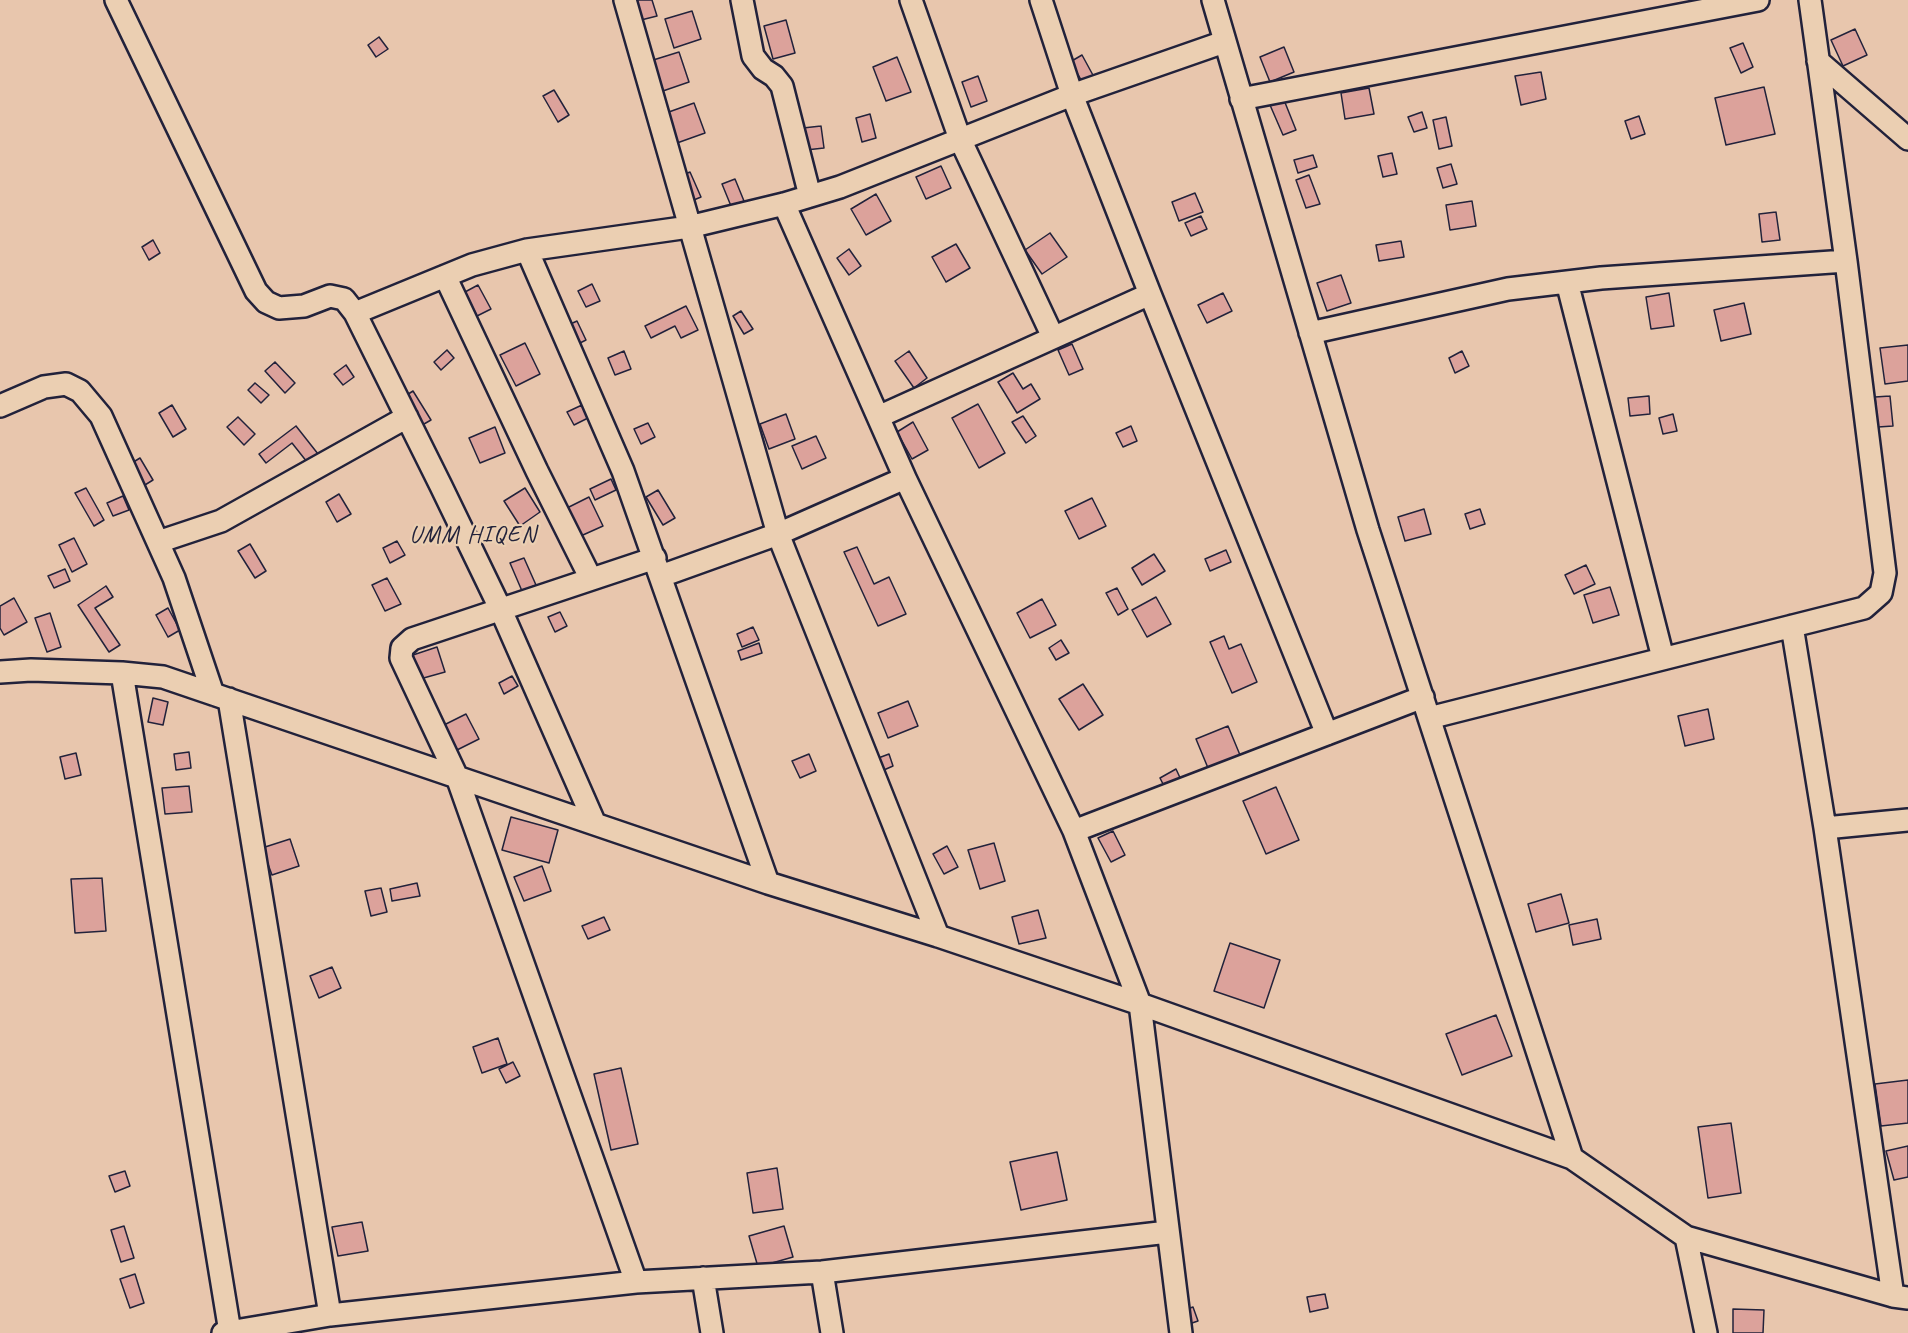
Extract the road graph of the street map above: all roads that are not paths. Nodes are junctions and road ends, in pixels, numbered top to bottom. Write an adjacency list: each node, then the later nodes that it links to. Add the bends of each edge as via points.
1 (116, 0): 23 (street, via 256,291 279,308 337,297 344,299)
2 (625, 0): 17 (street)
3 (742, 0): 15 (street, via 753,56 782,86)
4 (911, 0): 13 (street)
5 (1041, 0): 11 (street)
6 (1213, 0): 9 (street)
7 (1758, 0): 12 (street)
8 (1810, 0): 10 (street)
9 (1224, 42): 11 (street); 12 (street)
10 (1818, 62): 14 (street); 19 (street)
11 (1072, 95): 13 (street); 22 (street)
12 (1241, 99): 24 (street)
13 (960, 139): 15 (street); 25 (street)
14 (1908, 139)
15 (810, 196): 16 (street)
16 (784, 204): 17 (street); 28 (street)
17 (689, 226): 18 (street); 30 (street)
18 (527, 250): 20 (street); 32 (street, via 623,471)
19 (1846, 261): 21 (street); 35 (street, via 1885,573 1881,592 1864,608)
20 (445, 276): 23 (street); 33 (street)
21 (1567, 282): 24 (street, via 1508,289); 36 (street)
22 (1150, 294): 25 (street); 42 (street)
23 (355, 314): 27 (street)
24 (1310, 333): 40 (street)
25 (1053, 338): 28 (street)
26 (0, 406): 31 (street, via 44,387 66,384 80,391 101,416)
27 (407, 417): 31 (street, via 221,521); 34 (street)
28 (878, 417): 29 (street)
29 (905, 478): 30 (street); 47 (street)
30 (778, 534): 32 (street); 49 (street)
31 (158, 542): 39 (street)
32 (658, 567): 33 (street); 48 (street)
33 (591, 579): 34 (street)
34 (500, 609): 43 (street, via 412,639 402,648 401,658); 45 (street)
35 (1792, 626): 36 (street); 46 (street)
36 (1663, 658): 41 (street)
37 (0, 672): 38 (street)
38 (122, 673): 39 (street, via 163,677); 59 (street)
39 (221, 697): 43 (street); 58 (street)
40 (1422, 697): 41 (street); 42 (street)
41 (1429, 718): 51 (street)
42 (1328, 734): 47 (street)
43 (457, 777): 45 (street); 56 (street)
44 (1908, 820): 46 (street)
45 (595, 824): 48 (street)
46 (1825, 828): 57 (street)
47 (1074, 831): 50 (street)
48 (768, 883): 49 (street)
49 (938, 936): 50 (street)
50 (1140, 1004): 51 (street); 52 (street)
51 (1572, 1158): 53 (street)
52 (1168, 1232): 54 (street); 62 (street)
53 (1686, 1237): 57 (street); 63 (street)
54 (822, 1272): 55 (street); 61 (street)
55 (703, 1278): 56 (street); 60 (street)
56 (636, 1282): 58 (street)
57 (1900, 1297)
58 (330, 1315): 59 (street)
59 (235, 1332)
60 (712, 1333)
61 (832, 1333)
62 (1181, 1333)
63 (1706, 1333)

